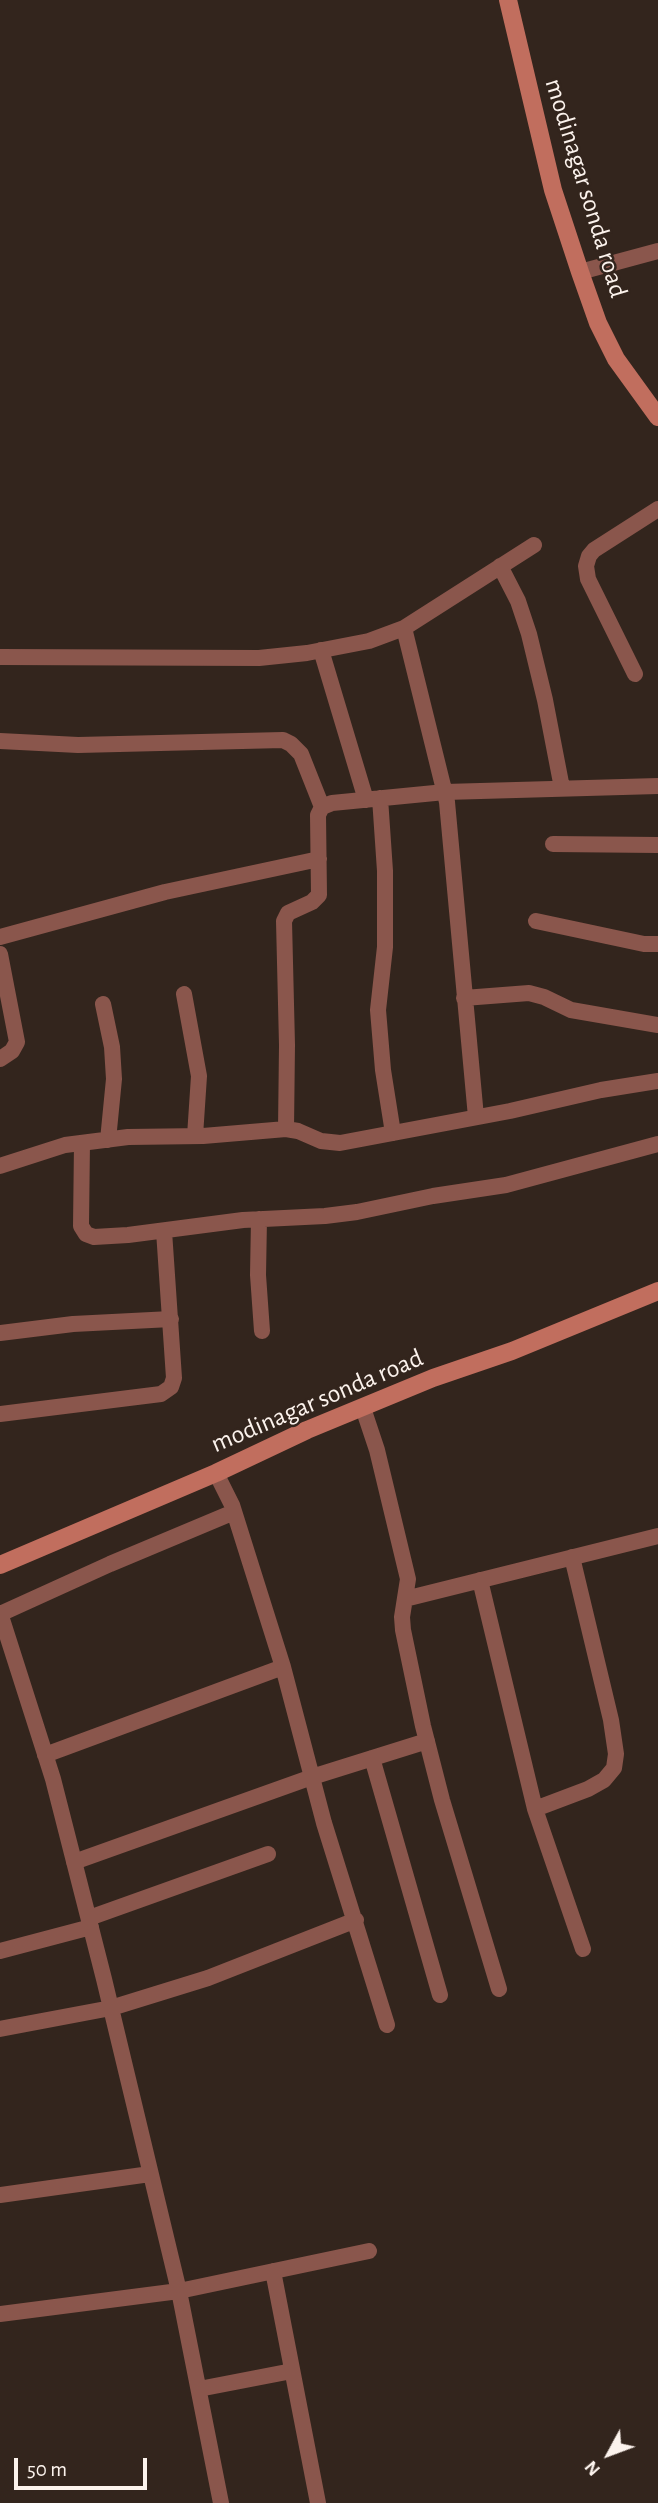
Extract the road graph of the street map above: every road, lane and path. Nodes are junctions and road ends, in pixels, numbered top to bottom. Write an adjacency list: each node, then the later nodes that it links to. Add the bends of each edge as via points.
1 (508, 0): 3 (street, modinagar sonda road, via 554,190)
2 (658, 251): 3 (street)
3 (580, 272): 4 (street, modinagar sonda road, via 616,359)
4 (658, 417)
5 (658, 509): 11 (street, via 594,550 586,566 588,579)
6 (534, 545): 7 (street)
7 (500, 566): 8 (street); 14 (street, via 529,634)
8 (404, 628): 9 (street, via 369,641); 15 (street)
9 (321, 650): 10 (street, via 259,658); 16 (street)
10 (0, 657)
11 (635, 674)
12 (0, 741): 17 (street, via 78,745 283,740 301,754)
13 (658, 786): 14 (street)
14 (562, 788): 15 (street)
15 (445, 792): 16 (street); 26 (street)
16 (373, 799): 17 (street); 33 (street, via 385,871 378,1010)
17 (322, 807): 20 (street, via 318,815)
18 (553, 844): 19 (street)
19 (658, 845)
20 (319, 859): 22 (street, via 165,892); 32 (street, via 319,895 284,921)
21 (536, 921): 23 (street)
22 (0, 937)
23 (658, 944)
24 (0, 954): 29 (street, via 17,1042)
25 (184, 994): 34 (street, via 199,1076)
26 (464, 999): 28 (street, via 529,993 571,1010); 31 (street)
27 (103, 1004): 35 (street, via 114,1079)
28 (658, 1025)
29 (0, 1059)
30 (658, 1081): 31 (street)
31 (476, 1117): 33 (street)
32 (286, 1129): 33 (street, via 340,1143); 34 (street)
33 (393, 1133)
34 (195, 1136): 35 (street)
35 (108, 1140): 36 (street)
36 (82, 1143): 38 (street); 40 (street, via 80,1226 86,1234)
37 (658, 1144): 39 (street, via 494,1188 325,1216)
38 (0, 1166)
39 (259, 1219): 40 (street); 43 (street)
40 (164, 1231): 42 (street)
41 (658, 1291): 46 (street, modinagar sonda road, via 433,1378)
42 (171, 1319): 44 (street); 45 (street, via 174,1378 171,1387 160,1394)
43 (262, 1331)
44 (0, 1334)
45 (0, 1414)
46 (366, 1415): 47 (street, modinagar sonda road, via 307,1430); 53 (street, via 408,1579)
47 (219, 1476): 48 (street); 51 (street, modinagar sonda road)
48 (233, 1509): 54 (street); 55 (street)
49 (658, 1536): 50 (street)
50 (572, 1557): 52 (street); 60 (street, via 617,1754 614,1768 604,1780)
51 (0, 1565)
52 (480, 1580): 53 (street); 60 (street)
53 (405, 1599): 56 (street, via 402,1630)
54 (0, 1613): 57 (street)
55 (282, 1667): 57 (street); 59 (street)
56 (427, 1741): 58 (street); 67 (street)
57 (45, 1755): 62 (street)
58 (372, 1758): 59 (street); 68 (street)
59 (312, 1777): 62 (street); 63 (street)
60 (535, 1809): 65 (street)
61 (268, 1854): 64 (street)
62 (74, 1862): 64 (street)
63 (356, 1920): 69 (street, via 208,1978); 70 (street)
64 (90, 1922): 66 (street); 69 (street)
65 (583, 1949)
66 (0, 1951)
67 (499, 1989)
68 (440, 1995)
69 (111, 2008): 71 (street); 72 (street)
70 (387, 2025)
71 (0, 2029)
72 (150, 2174): 73 (street); 76 (street)
73 (0, 2195)
74 (369, 2251): 75 (street)
75 (273, 2271): 76 (street); 78 (street)
76 (179, 2291): 77 (street); 79 (street)
77 (0, 2314)
78 (292, 2371): 79 (street); 81 (street)
79 (199, 2389): 80 (street)
80 (221, 2503)
81 (318, 2503)

